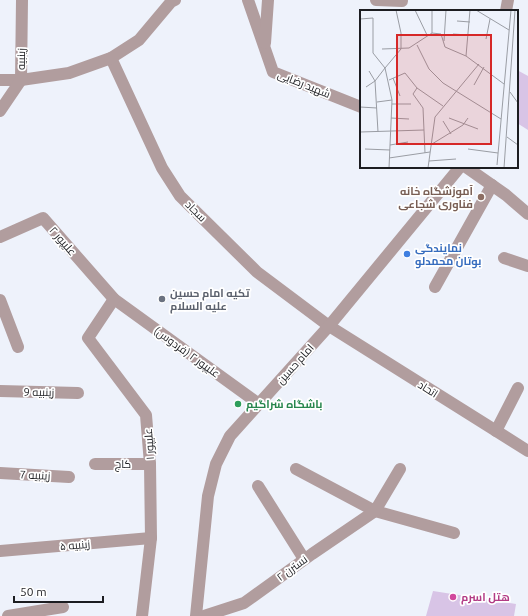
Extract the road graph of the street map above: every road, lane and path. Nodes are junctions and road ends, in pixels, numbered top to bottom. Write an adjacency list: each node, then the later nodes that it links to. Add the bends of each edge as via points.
1 (22, 0): 12 (street, زینبیه)
2 (248, 0): 9 (street, شهید رضایی)
3 (268, 0): 9 (street)
4 (376, 0): 7 (street)
5 (508, 0): 8 (street)
6 (172, 1): 10 (street, via 139,40)
7 (402, 4)
8 (506, 10)
9 (264, 48): 13 (street, شهید رضایی, via 273,72)
10 (111, 58): 12 (street, via 69,73); 25 (street, سجاد, via 162,168 180,196 257,272)
11 (0, 80): 12 (street)
12 (21, 80): 14 (street, زینبیه)
13 (360, 107)
14 (0, 111)
15 (459, 168): 25 (street, امام حسین)
16 (467, 168): 17 (street)
17 (492, 185): 18 (street); 22 (street)
18 (528, 214)
19 (0, 237): 24 (street, علیپور ۲, via 43,218)
20 (504, 258): 21 (street)
21 (528, 266)
22 (435, 287)
23 (0, 300): 26 (street)
24 (114, 300): 30 (street, علیپور ۲ (فردوس)); 34 (street, علیپور ۱, via 88,338 146,415)
25 (329, 326): 30 (street, امام حسین); 31 (street, اتحاد)
26 (18, 347)
27 (518, 388): 31 (street)
28 (0, 391): 29 (street, زینبیه 9)
29 (78, 393)
30 (259, 404): 48 (street, امام حسین, via 230,436 216,464 208,496)
31 (496, 431): 32 (street, اتحاد)
32 (528, 451)
33 (95, 464): 34 (street, کاج)
34 (150, 464): 42 (street, علیپور ۱)
35 (296, 468): 40 (street)
36 (400, 469): 40 (street)
37 (0, 473): 38 (street, زینبیه 7)
38 (69, 477)
39 (258, 486): 44 (street)
40 (375, 511): 41 (street); 44 (street, نسترن ۲)
41 (454, 533)
42 (151, 538): 43 (street, زینبیه ۵); 47 (street, علیپور ۱)
43 (0, 551)
44 (304, 559): 49 (street, نسترن ۲, via 244,603)
45 (64, 607): 46 (street)
46 (8, 616)
47 (142, 616)
48 (196, 616)
49 (204, 616)

